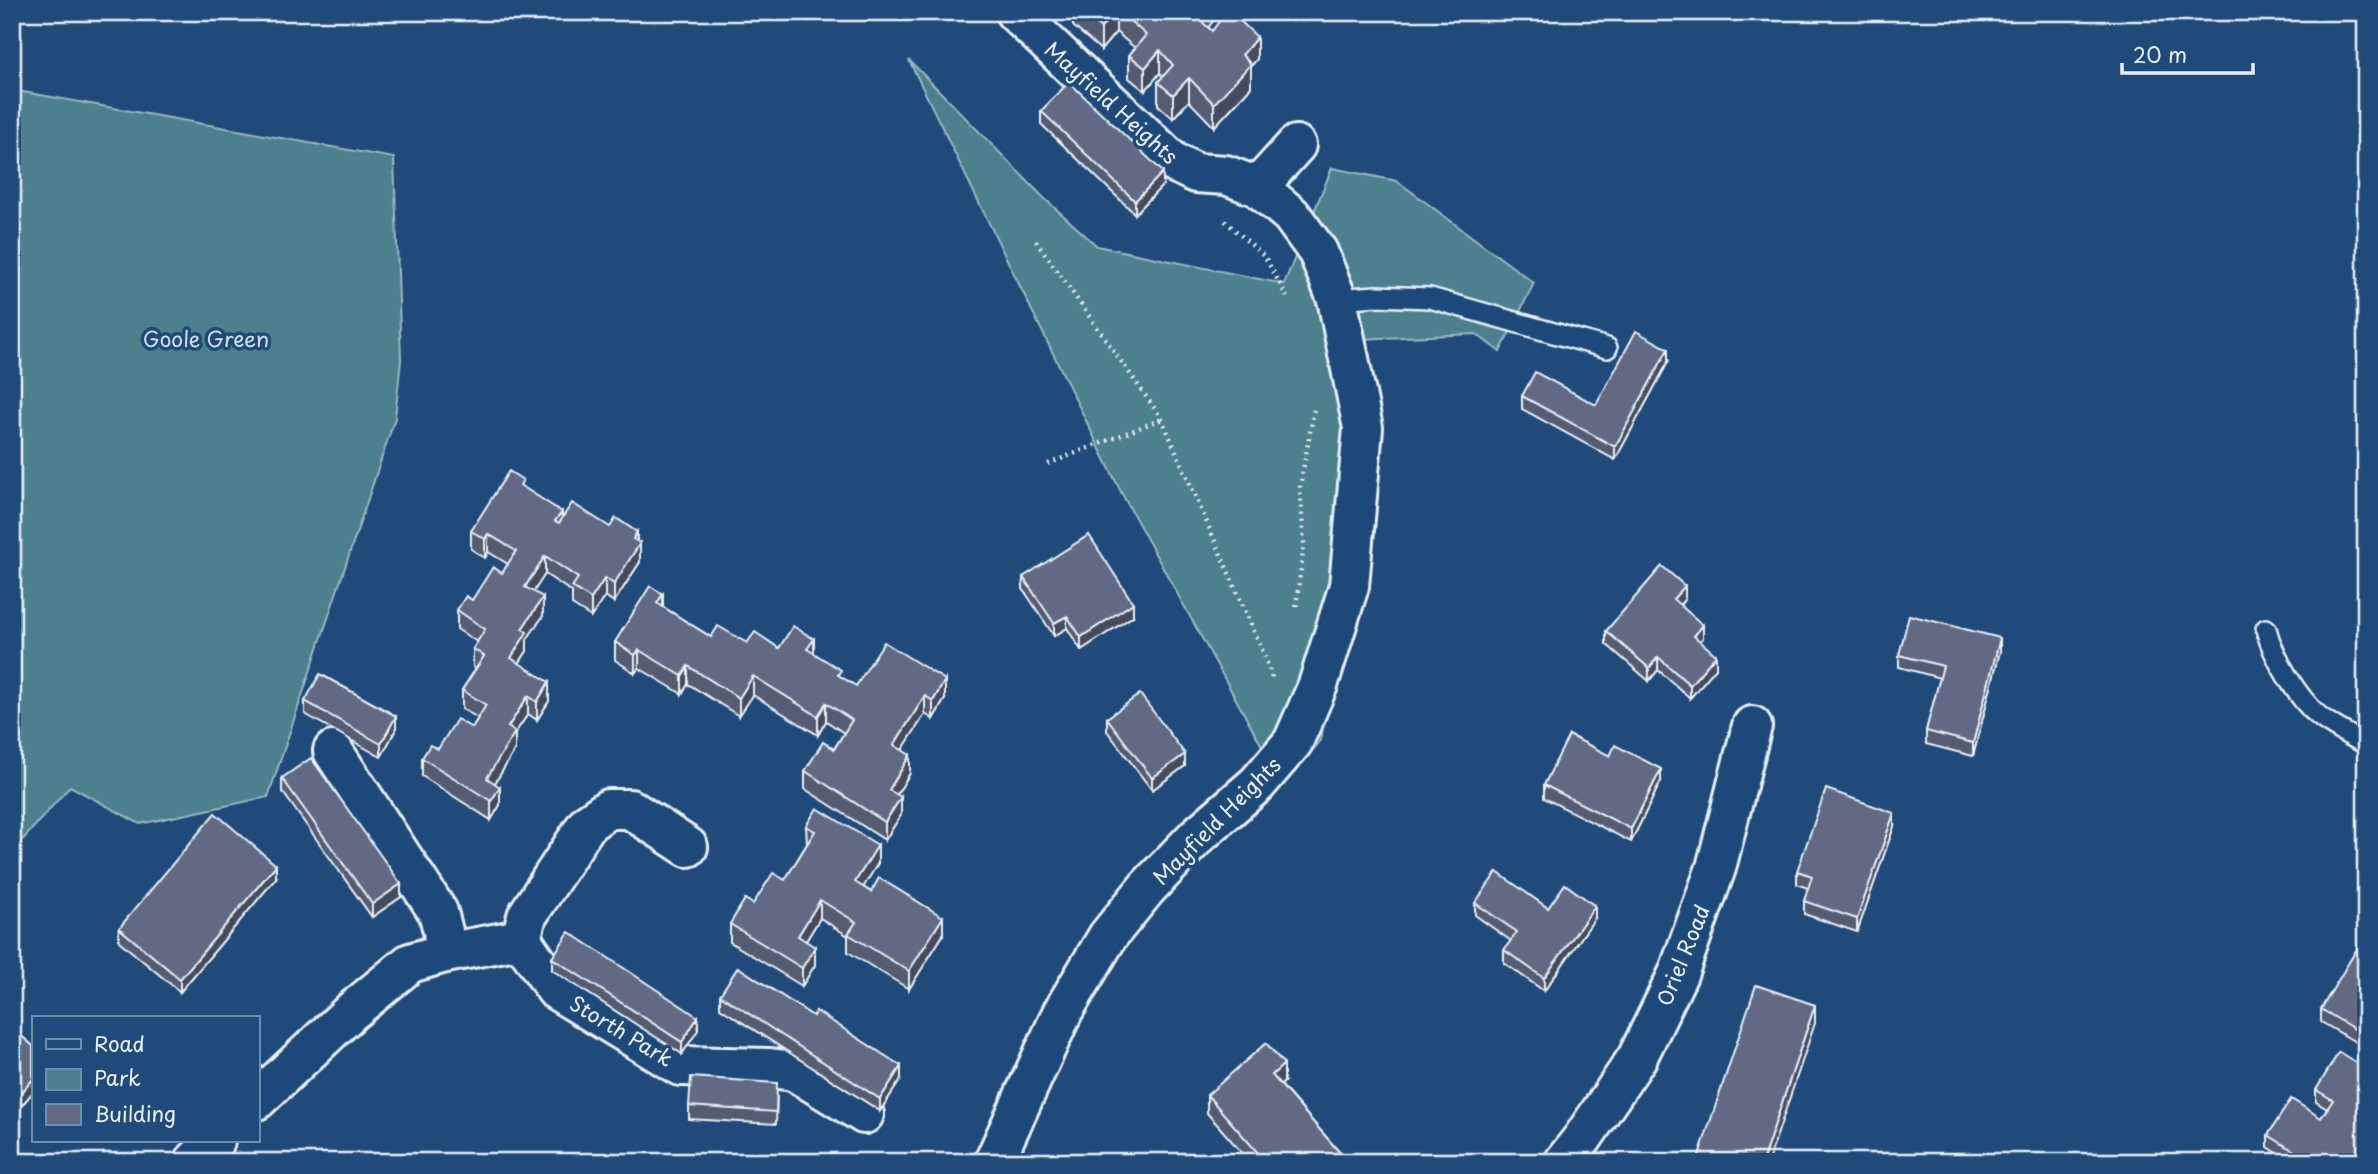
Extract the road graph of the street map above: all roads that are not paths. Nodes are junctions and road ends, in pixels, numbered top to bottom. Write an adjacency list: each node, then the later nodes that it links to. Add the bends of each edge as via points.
1 (1015, 12): 3 (street, Mayfield Heights, via 1173,162 1196,173 1226,175)
2 (1296, 145): 3 (street)
3 (1258, 187): 4 (street, Mayfield Heights, via 1291,215 1318,252)
4 (1337, 299): 5 (lane, via 1430,298); 17 (street, Mayfield Heights, via 1363,428 1349,586 1318,685 1293,743 1257,785 1197,836 1147,888 1108,936 1063,1011)
5 (1607, 348)
6 (2266, 629): 8 (lane, via 2271,649 2318,715)
7 (1752, 726): 18 (street, Oriel Road, via 1716,868 1678,974 1637,1058)
8 (2366, 744)
9 (333, 751): 12 (street, via 438,912)
10 (688, 847): 11 (street, via 630,809 608,809 588,823 527,916)
11 (521, 939): 12 (street); 14 (street, Storth Park, via 556,990 680,1066 794,1071)
12 (445, 953): 13 (street, via 410,963)
13 (259, 1098)
14 (864, 1114)
15 (214, 1142): 16 (street)
16 (194, 1162)
17 (995, 1162)
18 (1564, 1162)

